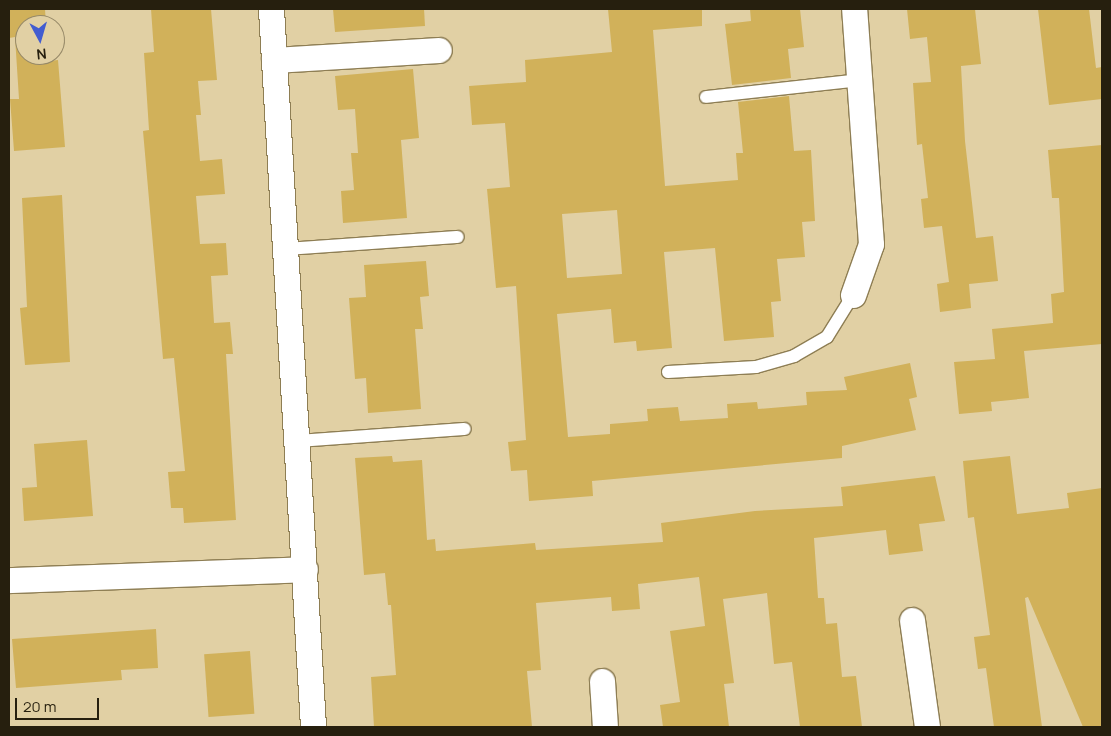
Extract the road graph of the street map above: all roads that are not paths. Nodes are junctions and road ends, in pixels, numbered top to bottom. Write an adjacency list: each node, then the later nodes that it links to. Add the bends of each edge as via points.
1 (271, 9): 4 (street)
2 (854, 9): 5 (street)
3 (439, 50): 4 (street)
4 (274, 60): 8 (street)
5 (859, 80): 6 (lane); 9 (street, via 871,244)
6 (706, 97)
7 (458, 237): 8 (lane)
8 (285, 249): 12 (street)
9 (853, 295): 10 (lane, via 827,337 794,356 756,366)
10 (668, 372)
11 (465, 429): 12 (lane)
12 (297, 441): 13 (street)
13 (305, 569): 14 (street); 17 (street)
14 (9, 580)
15 (912, 620): 19 (street)
16 (602, 681): 18 (street)
17 (313, 727)
18 (604, 727)
19 (927, 727)

